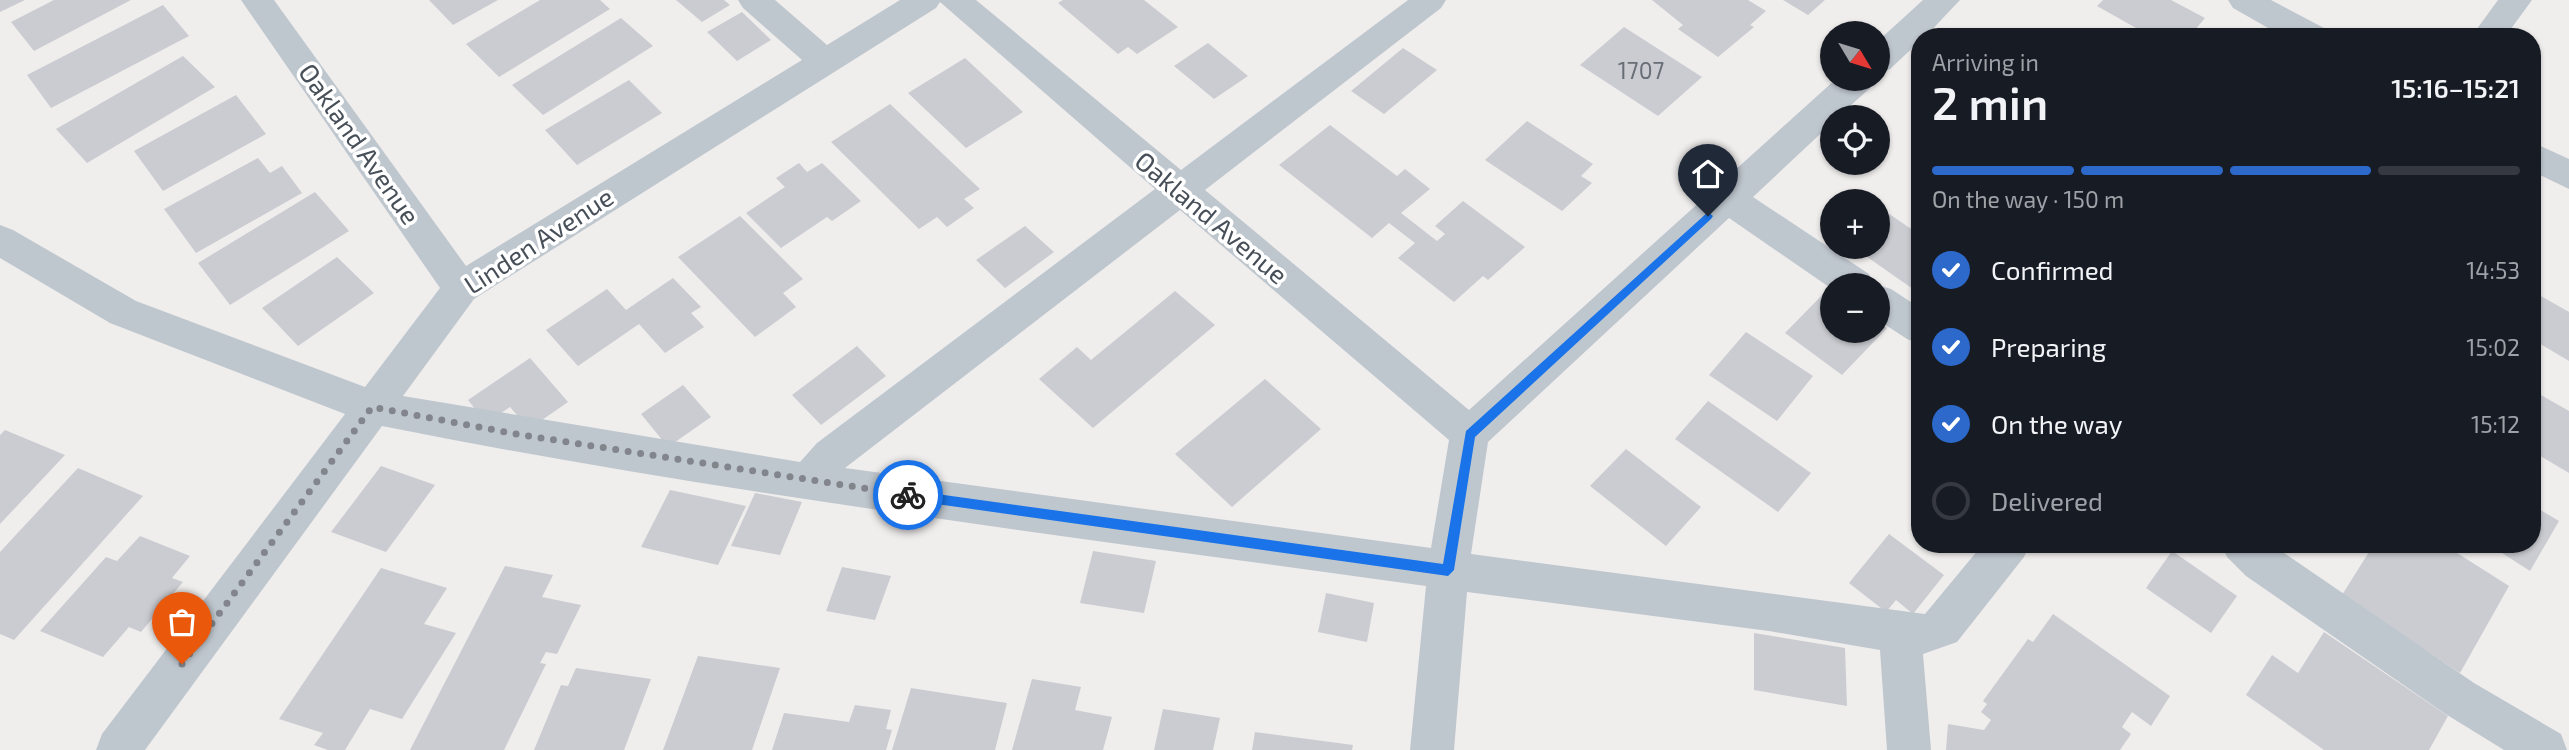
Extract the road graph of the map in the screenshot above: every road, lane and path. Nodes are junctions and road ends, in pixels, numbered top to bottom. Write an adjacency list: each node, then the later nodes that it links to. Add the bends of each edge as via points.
1 (257, 0): 22 (street, Oakland Avenue)
2 (754, 0): 14 (street)
3 (925, 0): 14 (street, Linden Avenue)
4 (955, 0): 18 (street, Oakland Avenue)
5 (1430, 0): 18 (street)
6 (1944, 0): 9 (street)
7 (2244, 0): 10 (street)
8 (2516, 0): 11 (street)
9 (1913, 28)
10 (2295, 28)
11 (2494, 28)
12 (1911, 30): 13 (street)
13 (1890, 49)
14 (825, 62): 22 (street, Linden Avenue)
15 (1845, 91): 19 (street)
16 (2541, 160): 17 (street)
17 (2569, 175)
18 (1178, 191): 26 (street, Oakland Avenue); 27 (street, via 831,455)
19 (1727, 198): 21 (street); 26 (street)
20 (0, 240): 25 (street, via 123,312)
21 (1838, 273)
22 (461, 288): 25 (street, Linden Avenue)
23 (1890, 308): 24 (street)
24 (1911, 322)
25 (372, 407): 27 (street); 32 (street, Linden Avenue)
26 (1470, 434): 30 (street)
27 (809, 481): 30 (street)
28 (2002, 553): 31 (street, via 1942,628 1925,634)
29 (2252, 553): 35 (street, via 2459,698)
30 (1448, 570): 31 (street, via 1769,611); 33 (street)
31 (1900, 634): 34 (street)
32 (118, 750)
33 (1432, 750)
34 (1909, 750)
35 (2545, 750)

